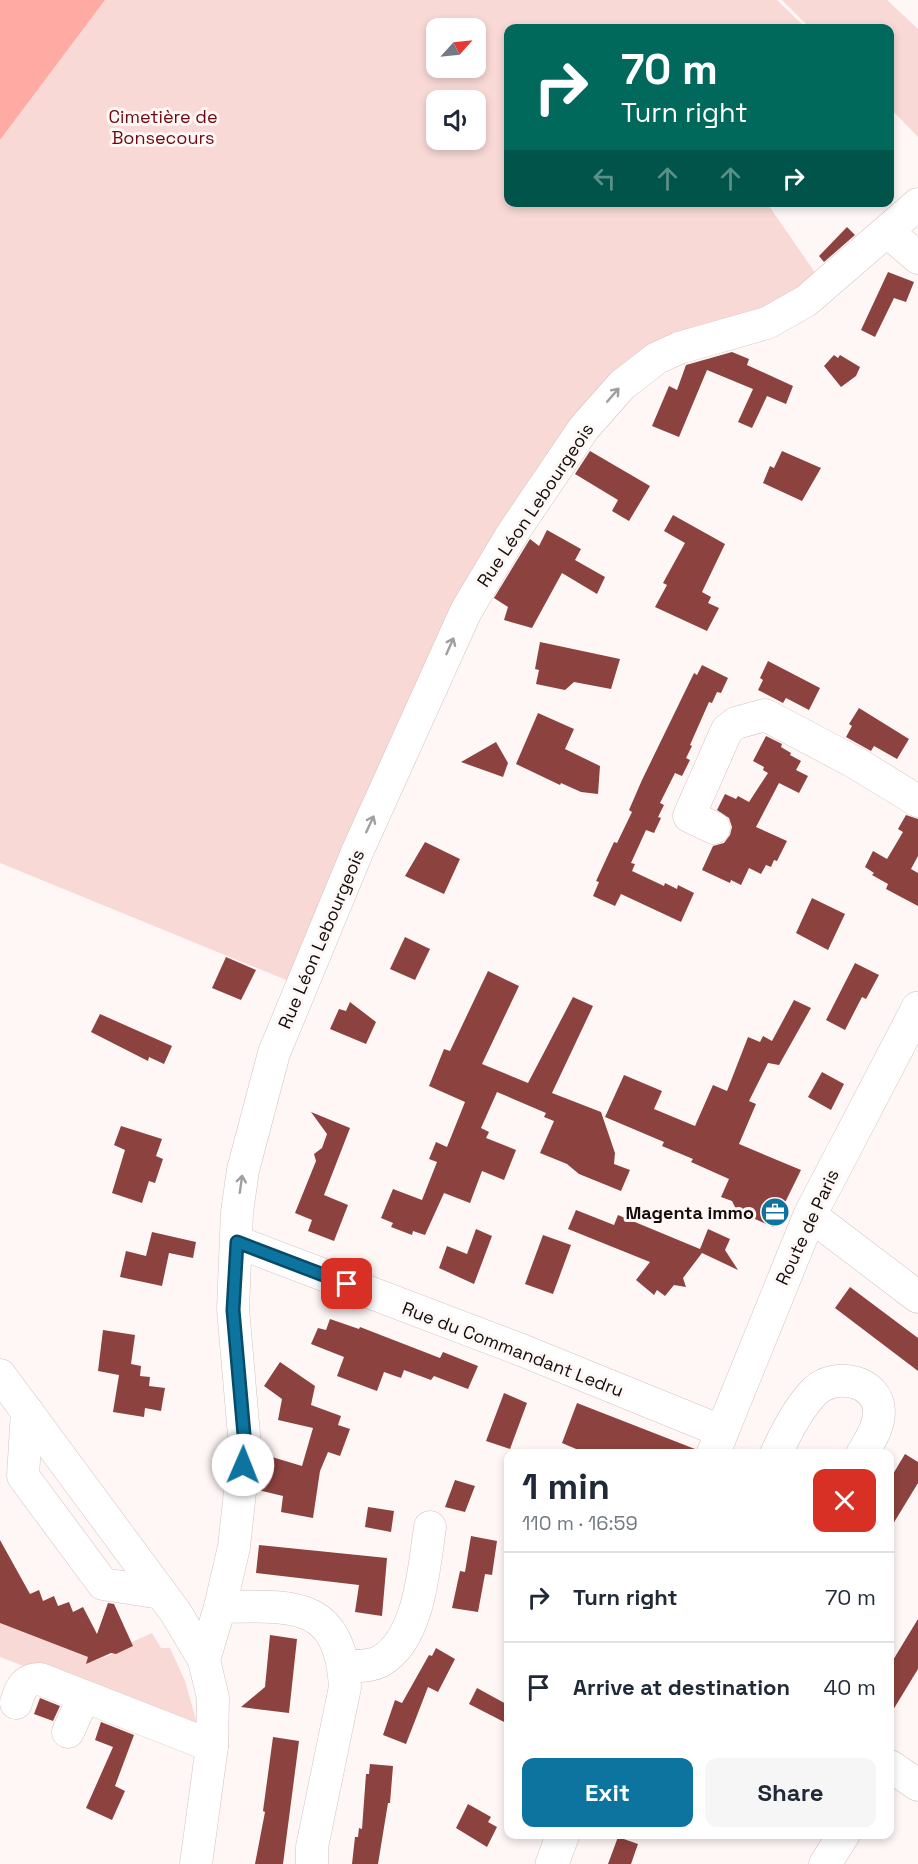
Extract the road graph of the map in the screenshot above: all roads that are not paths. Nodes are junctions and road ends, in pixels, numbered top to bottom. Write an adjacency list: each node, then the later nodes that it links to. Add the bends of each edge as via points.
1 (918, 204): 2 (street, Rue Léon Lebourgeois)
2 (888, 232): 3 (street); 8 (street, Rue Léon Lebourgeois, one-way to 2, via 245,1157 261,1093 288,1016 451,643 512,534 584,428 622,385 657,358 767,322 791,310 828,285)
3 (918, 258)
4 (918, 801): 5 (street, via 846,757 765,715 736,723 727,730 689,816)
5 (714, 828)
6 (918, 1008): 7 (main road, Route de Paris)
7 (810, 1215): 9 (street); 12 (main road, Route de Paris)
8 (237, 1242): 12 (street, Rue du Commandant Ledru, via 524,1351); 17 (street, Rue Léon Lebourgeois, via 233,1310 245,1446 234,1547)
9 (918, 1297)
10 (0, 1375): 11 (street)
11 (27, 1411): 16 (street); 16 (street, via 23,1476 89,1566 103,1584)
12 (717, 1442)
13 (778, 1449): 14 (street, via 816,1390 835,1380 853,1381 869,1389 879,1409 876,1431)
14 (865, 1449)
15 (430, 1527): 19 (street, via 421,1592 401,1640 380,1661)
16 (161, 1593): 18 (street)
17 (220, 1607): 18 (street, Rue Léon Lebourgeois); 19 (street, via 295,1608 309,1612 329,1632)
18 (204, 1660): 23 (street, via 213,1698)
19 (344, 1666): 29 (street, via 345,1688 312,1847)
20 (95, 1701): 21 (street, via 31,1679 19,1691); 22 (street, via 81,1703); 23 (street)
21 (16, 1703)
22 (68, 1732)
23 (212, 1746): 28 (street)
24 (894, 1770): 25 (street)
25 (918, 1785)
26 (561, 1839): 30 (main road)
27 (841, 1839): 31 (street)
28 (196, 1864)
29 (312, 1864)
30 (552, 1864)
31 (825, 1864)

